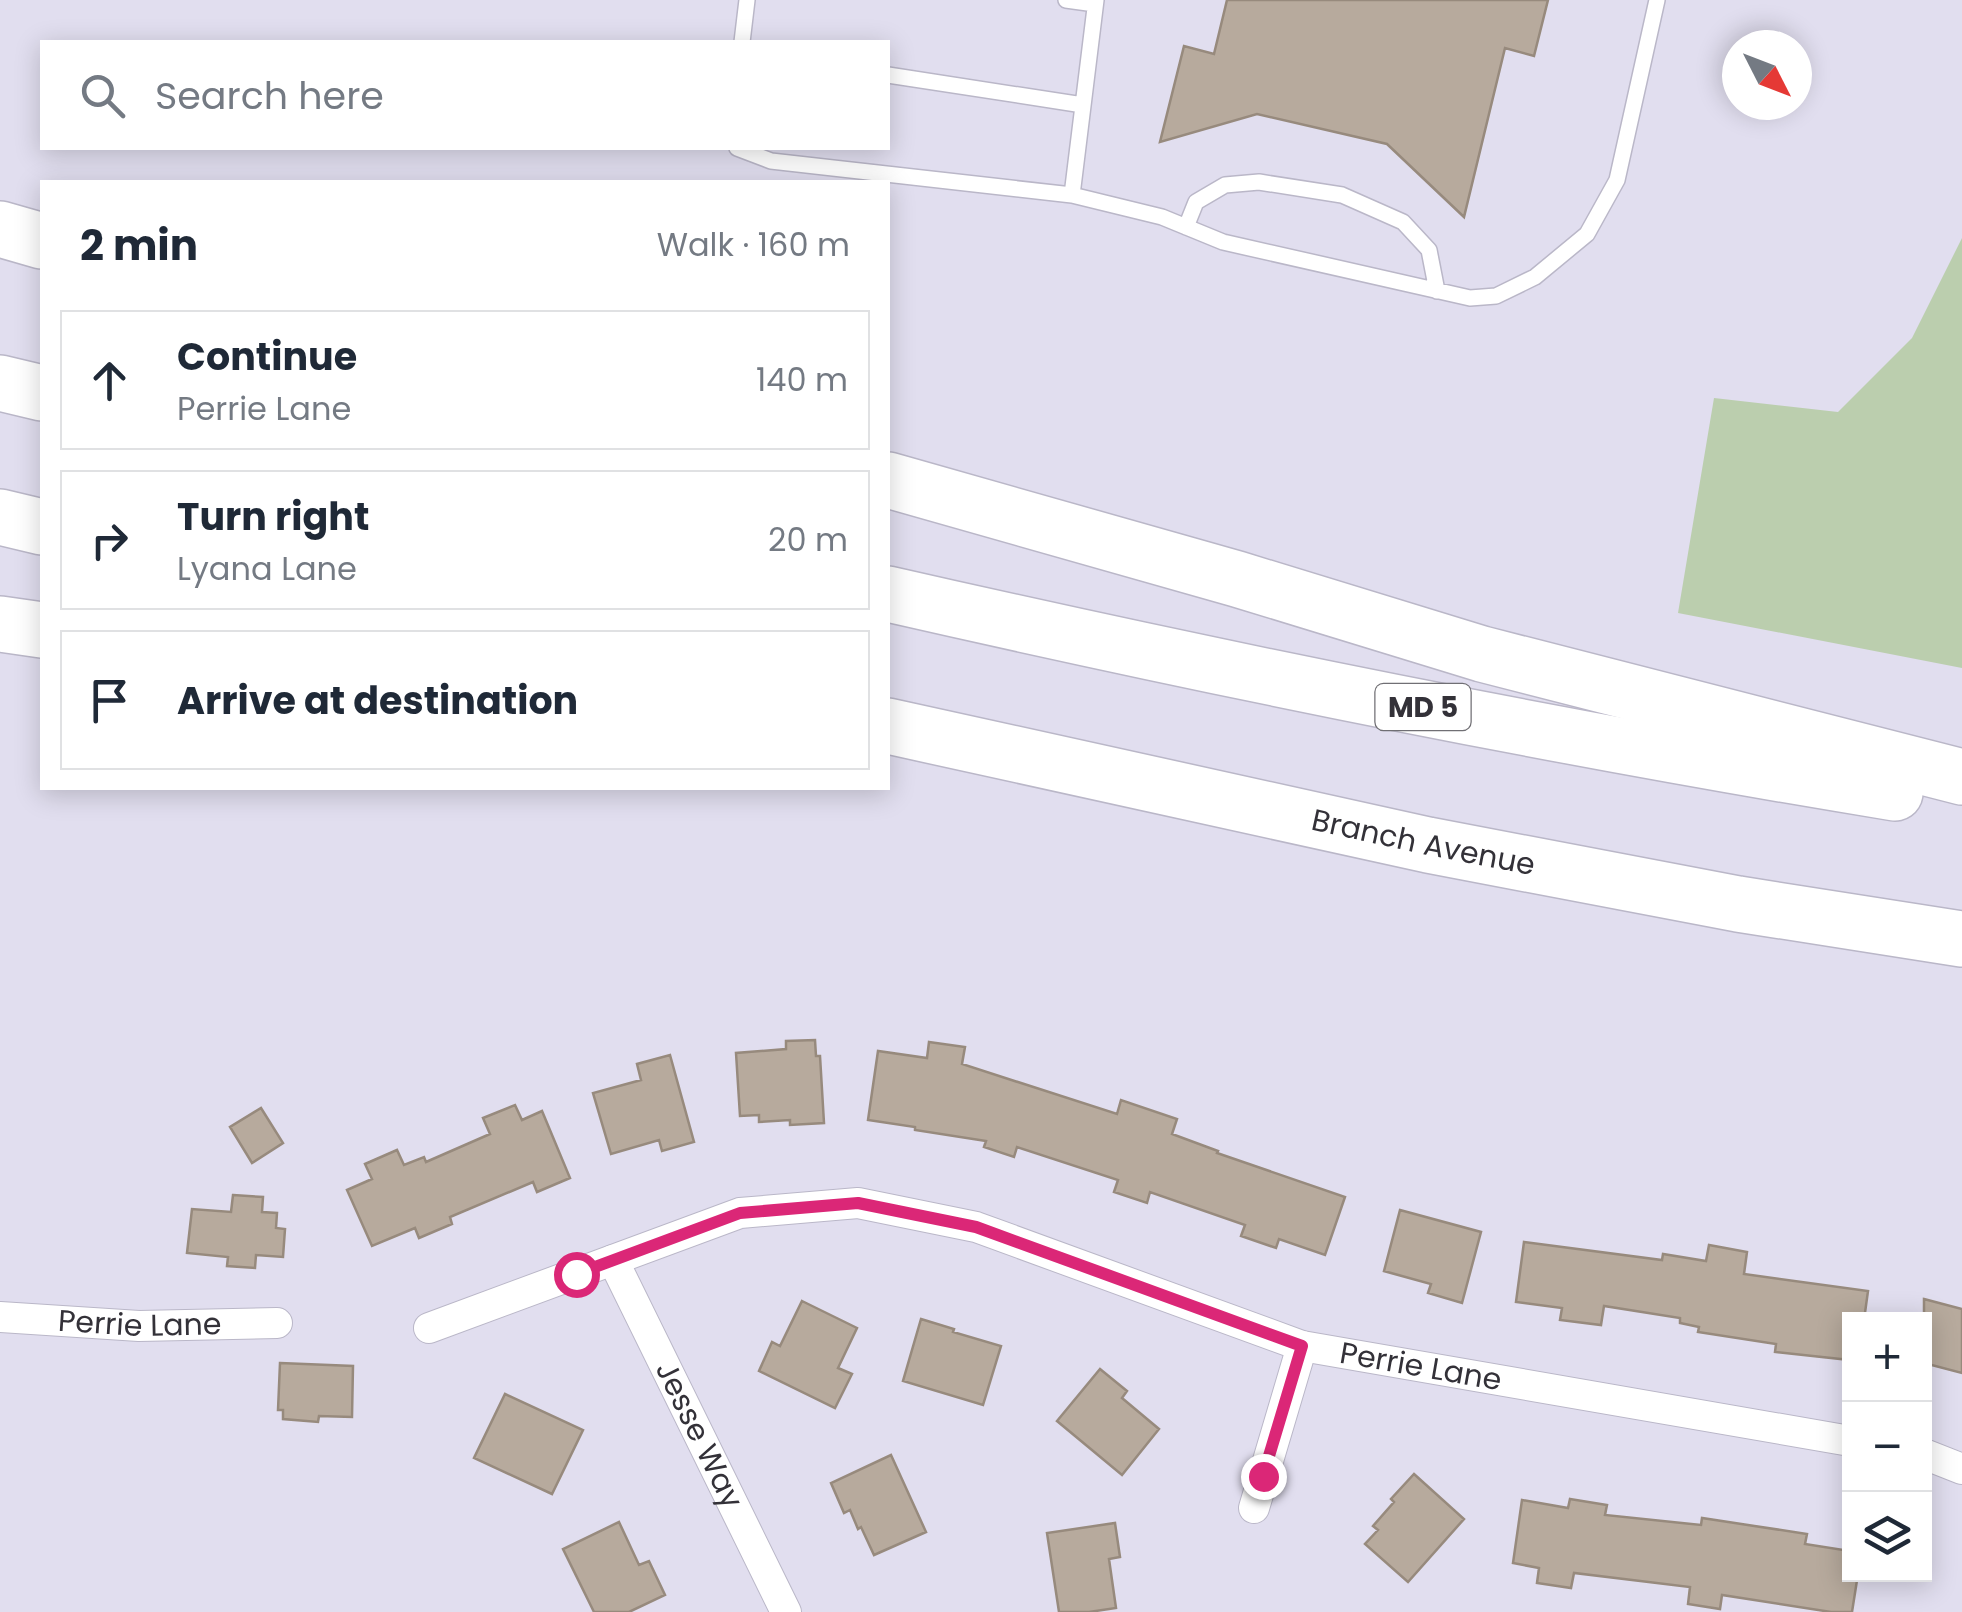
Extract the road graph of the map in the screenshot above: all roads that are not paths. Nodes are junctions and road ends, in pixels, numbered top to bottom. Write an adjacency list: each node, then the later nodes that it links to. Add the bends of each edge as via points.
1 (748, 0): 5 (lane)
2 (1066, 0): 4 (lane)
3 (1657, 0): 13 (lane, via 1617,180 1587,234 1535,277 1496,296)
4 (1095, 2): 7 (lane)
5 (742, 40)
6 (890, 74): 7 (lane)
7 (1082, 105): 9 (lane)
8 (742, 150): 9 (lane, via 770,161)
9 (1072, 195): 10 (lane)
10 (1186, 227): 13 (lane, via 1223,242); 13 (lane, via 1196,202 1226,185 1259,182 1342,195 1403,222 1429,250)
11 (0, 229): 12 (highway)
12 (40, 240)
13 (1438, 291)
14 (0, 383): 15 (highway)
15 (40, 393)
16 (890, 481): 24 (highway, via 1482,654)
17 (0, 517): 18 (highway)
18 (40, 527)
19 (890, 594): 26 (highway, MD 5, via 1423,708)
20 (0, 624): 21 (highway)
21 (40, 630)
22 (890, 726): 25 (highway, Branch Avenue)
23 (890, 753): 25 (highway)
24 (1962, 776)
25 (1131, 780): 27 (highway, Branch Avenue, via 1448,849)
26 (1962, 804)
27 (1962, 939)
28 (613, 1260): 31 (street, Perrie Lane); 32 (street, Perrie Lane, via 740,1213 858,1203 976,1227); 37 (street, Jesse Way)
29 (0, 1317): 30 (street, Perrie Lane, via 139,1326)
30 (277, 1323)
31 (429, 1328)
32 (1302, 1346): 33 (street, Perrie Lane); 36 (street)
33 (1842, 1440)
34 (1932, 1457): 35 (street)
35 (1962, 1470)
36 (1254, 1508)
37 (786, 1612)

